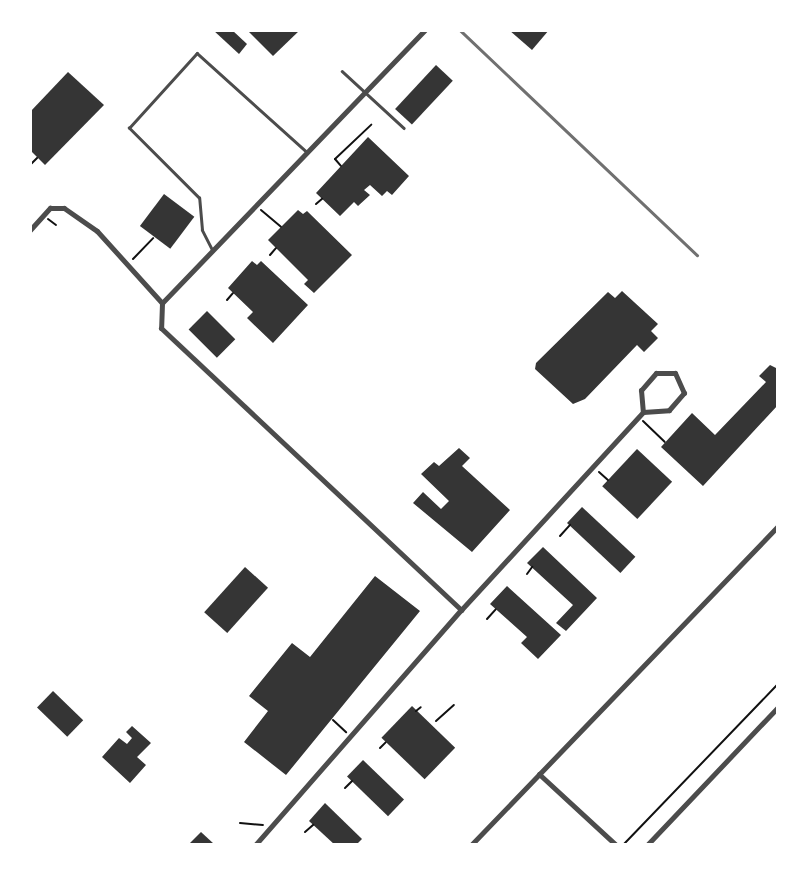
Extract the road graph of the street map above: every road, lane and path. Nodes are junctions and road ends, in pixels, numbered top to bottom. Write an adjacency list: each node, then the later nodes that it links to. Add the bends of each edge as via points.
1 (425, 30): 3 (street)
2 (342, 71): 3 (lane)
3 (365, 93): 5 (lane); 6 (street)
4 (371, 125): 9 (path, via 334,159)
5 (404, 128)
6 (308, 153): 12 (street); 19 (lane, via 197,53 129,128 199,198 202,230)
7 (37, 158): 8 (path)
8 (30, 165)
9 (341, 166)
10 (322, 199): 11 (path)
11 (316, 204)
12 (258, 206): 13 (path); 19 (street)
13 (281, 227)
14 (30, 230): 21 (street, via 50,208 64,208 97,232)
15 (153, 238): 17 (path)
16 (142, 239): 17 (path)
17 (148, 244): 21 (path)
18 (276, 248): 20 (path)
19 (213, 253): 24 (street)
20 (270, 255)
21 (128, 265): 24 (street)
22 (233, 293): 23 (path)
23 (226, 300)
24 (162, 303): 35 (street, via 161,328)
25 (641, 414): 25 (street, via 669,410 684,393 675,373 656,373 641,390); 26 (path); 27 (street)
26 (666, 442)
27 (593, 467): 28 (path); 35 (street)
28 (608, 480)
29 (570, 525): 31 (path)
30 (778, 526): 47 (street)
31 (559, 536)
32 (532, 567): 33 (path)
33 (527, 574)
34 (496, 609): 36 (path)
35 (461, 610): 44 (street)
36 (487, 619)
37 (778, 684): 57 (path)
38 (454, 705): 43 (path)
39 (421, 707): 41 (path)
40 (778, 707): 58 (street)
41 (416, 711)
42 (333, 720): 44 (path)
43 (436, 722)
44 (350, 735): 51 (street)
45 (386, 742): 46 (path)
46 (380, 748)
47 (539, 774): 55 (street); 56 (street)
48 (352, 781): 49 (path)
49 (345, 788)
50 (240, 823): 51 (path)
51 (270, 825): 54 (street)
52 (313, 825): 53 (path)
53 (306, 832)
54 (255, 845)
55 (471, 845)
56 (616, 845)
57 (624, 845)
58 (647, 845)

